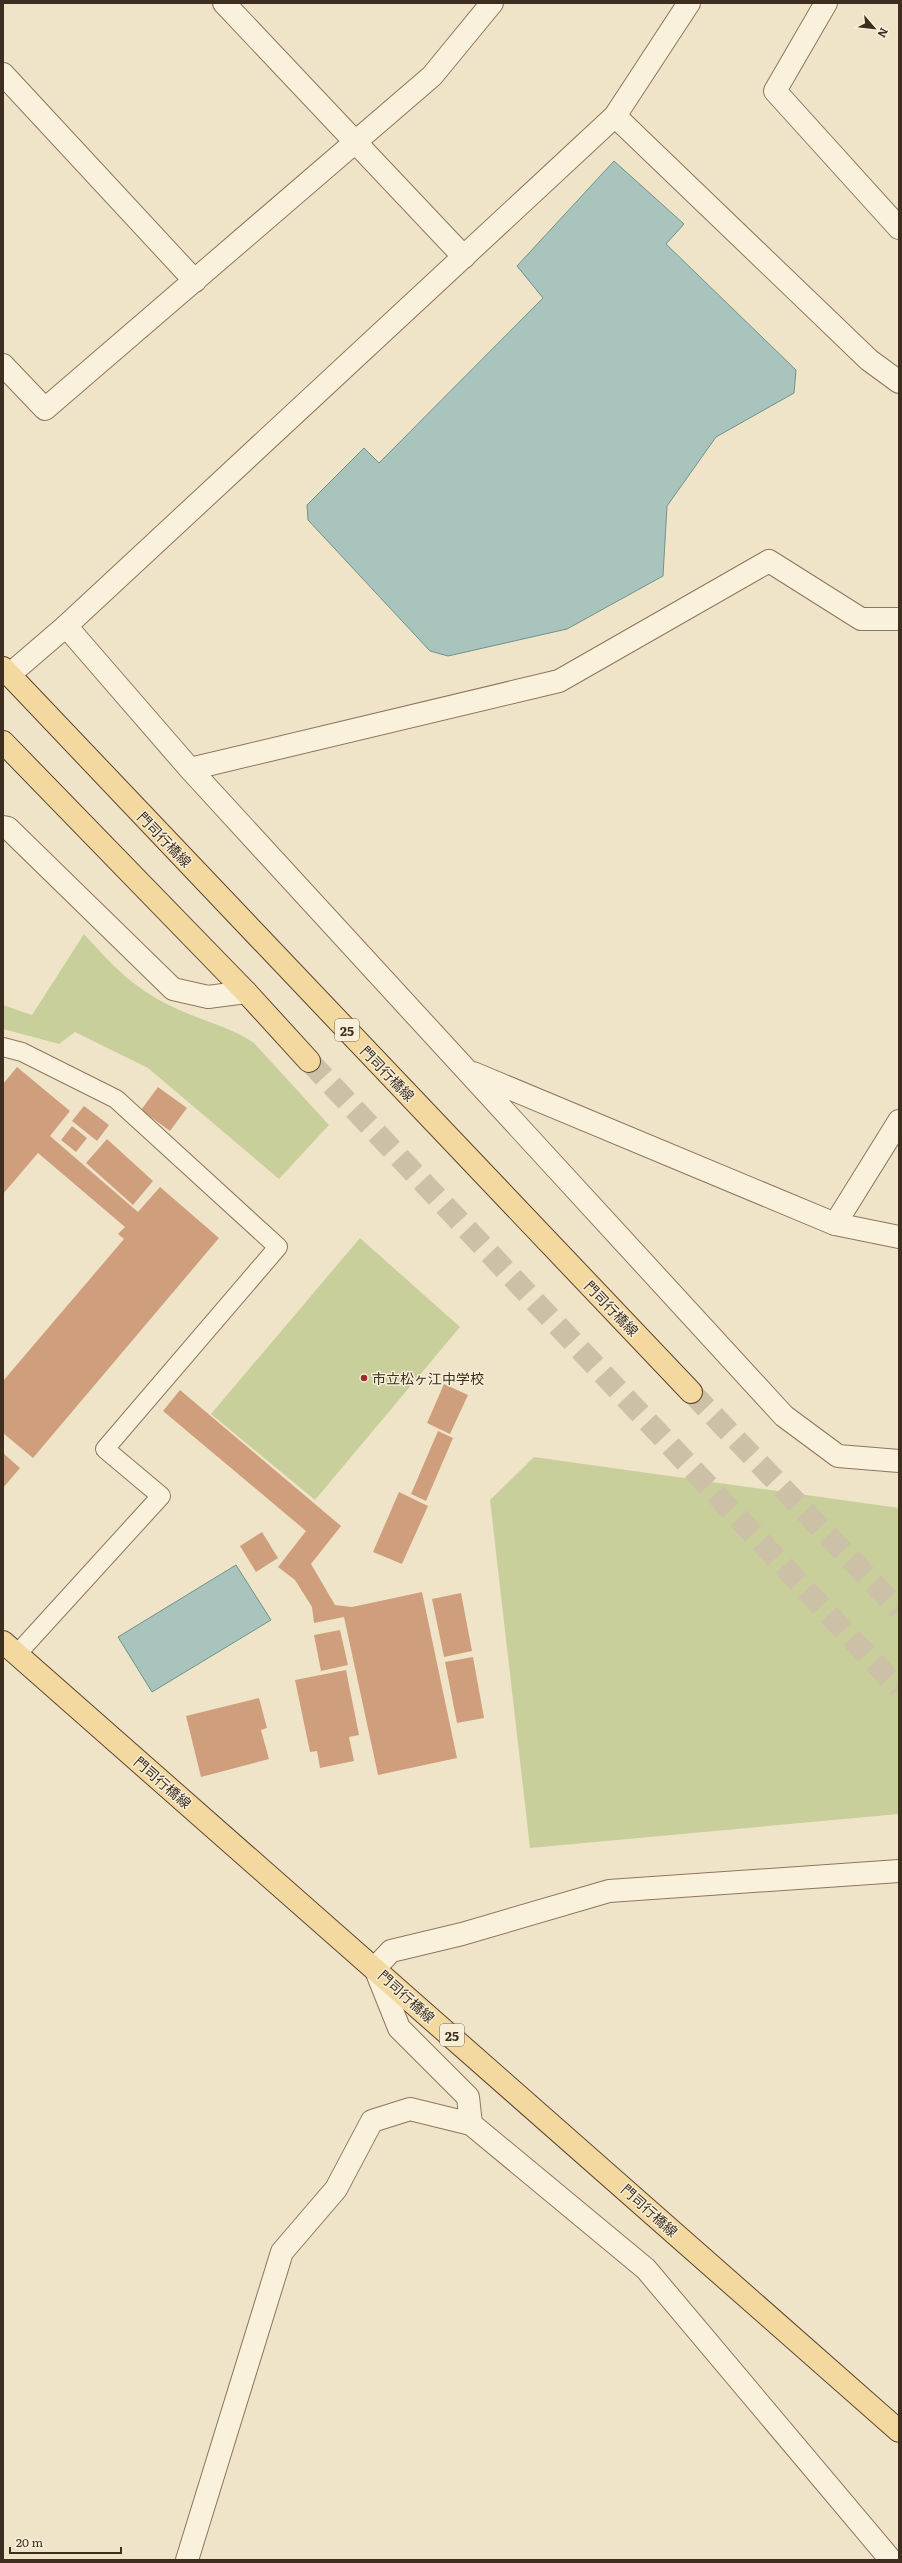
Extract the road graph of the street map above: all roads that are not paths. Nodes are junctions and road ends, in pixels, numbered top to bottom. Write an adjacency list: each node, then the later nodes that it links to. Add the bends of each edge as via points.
1 (224, 3): 7 (street)
2 (492, 3): 7 (street, via 432,76)
3 (689, 3): 6 (street)
4 (826, 3): 8 (street, via 775,91)
5 (3, 74): 10 (street)
6 (615, 116): 9 (street); 12 (street, via 869,360)
7 (354, 142): 9 (street); 10 (street)
8 (899, 228)
9 (464, 258): 14 (street)
10 (195, 281): 11 (street, via 45,409)
11 (3, 365)
12 (899, 382)
13 (899, 619): 17 (street, via 861,618 769,561 559,680)
14 (66, 626): 15 (street); 17 (street)
15 (5, 675): 26 (main road, 門司行橋線 / 25)
16 (3, 742): 19 (main road)
17 (190, 769): 22 (street)
18 (3, 827): 19 (street, via 8,828 173,989 208,997)
19 (246, 992): 21 (main road)
20 (3, 1047): 28 (lane, via 22,1052 116,1099 278,1247 105,1449 161,1496)
21 (309, 1061)
22 (466, 1070): 24 (street); 27 (street, via 784,1416 838,1456)
23 (899, 1121): 24 (street)
24 (835, 1224): 25 (street)
25 (899, 1237)
26 (691, 1392)
27 (899, 1461)
28 (10, 1648): 30 (main road, 門司行橋線 / 25)
29 (899, 1871): 30 (street, via 609,1891 462,1934 391,1951)
30 (375, 1968): 31 (street, via 399,2028 468,2097); 32 (main road, 門司行橋線 / 25)
31 (471, 2124): 33 (street, via 410,2109 372,2121 336,2189 282,2252); 34 (street, via 646,2269)
32 (899, 2431)
33 (187, 2560)
34 (891, 2560)

